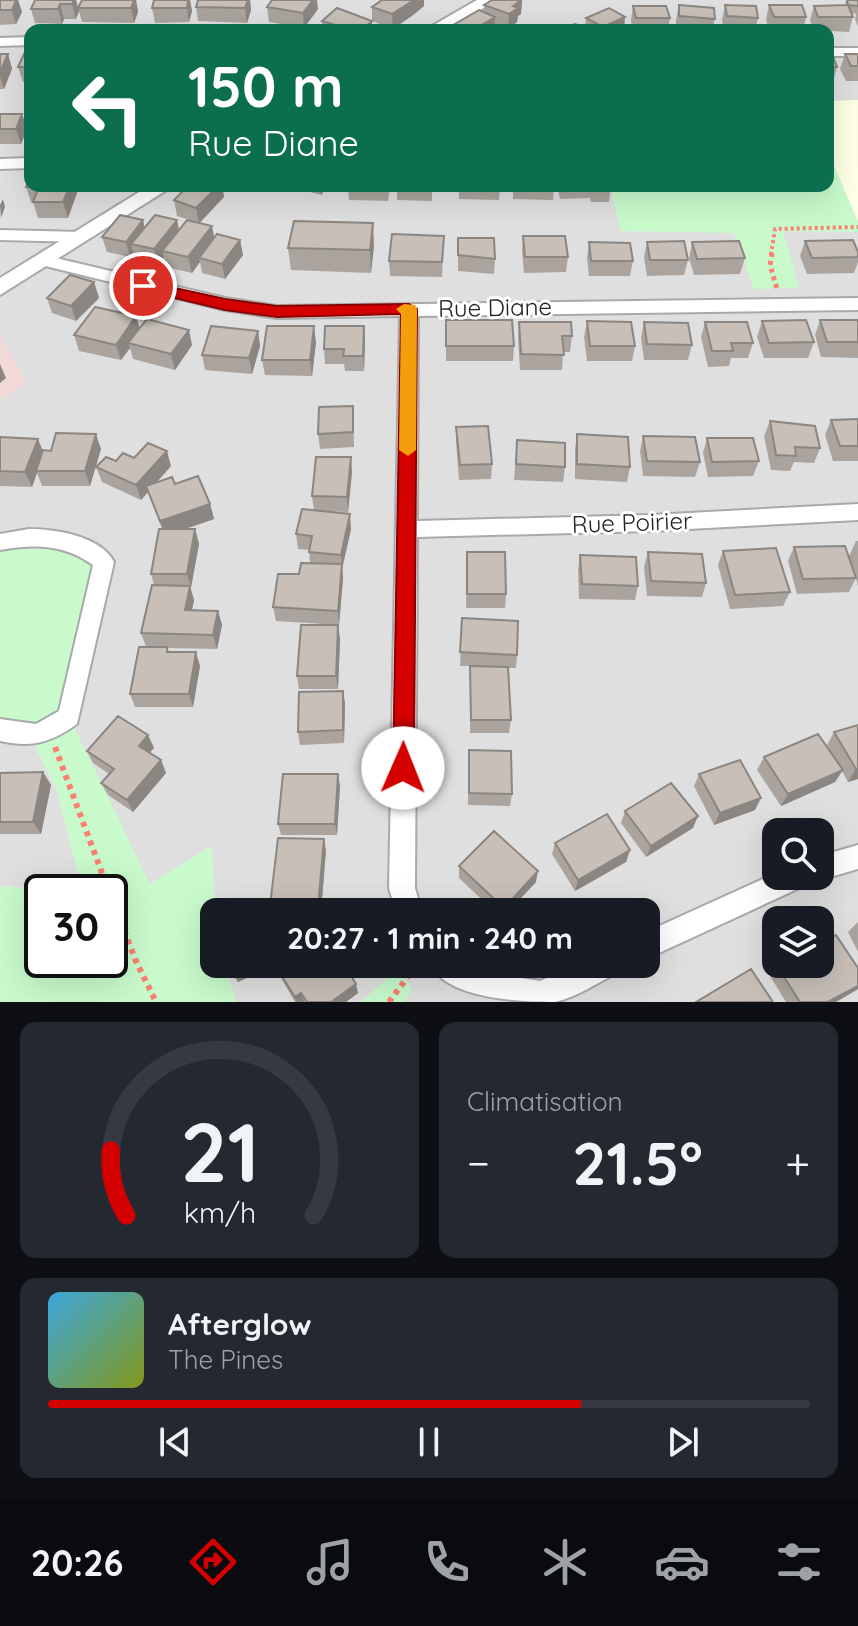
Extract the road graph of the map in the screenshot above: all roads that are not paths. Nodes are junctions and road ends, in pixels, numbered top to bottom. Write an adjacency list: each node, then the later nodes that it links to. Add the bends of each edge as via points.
1 (489, 0): 2 (street)
2 (445, 24)
3 (24, 41): 4 (street)
4 (0, 42)
5 (0, 52): 6 (street)
6 (24, 52)
7 (834, 52): 8 (street)
8 (858, 52)
9 (24, 163): 10 (street)
10 (0, 164)
11 (153, 192): 13 (street)
12 (0, 235): 13 (street)
13 (81, 237): 14 (street)
14 (43, 260): 15 (street); 17 (street, Rue Diane, via 277,312)
15 (0, 288)
16 (858, 304): 17 (street, Rue Diane)
17 (409, 309): 19 (street)
18 (858, 512): 19 (street, Rue Poirier)
19 (407, 529): 25 (street)
20 (0, 542): 21 (street, via 30,535 82,545 104,562 69,717 49,732 30,737)
21 (0, 730)
22 (858, 857): 23 (street)
23 (834, 864)
24 (767, 890): 26 (street)
25 (405, 898)
26 (660, 940)
27 (469, 978): 28 (street, via 541,995)
28 (578, 978)

